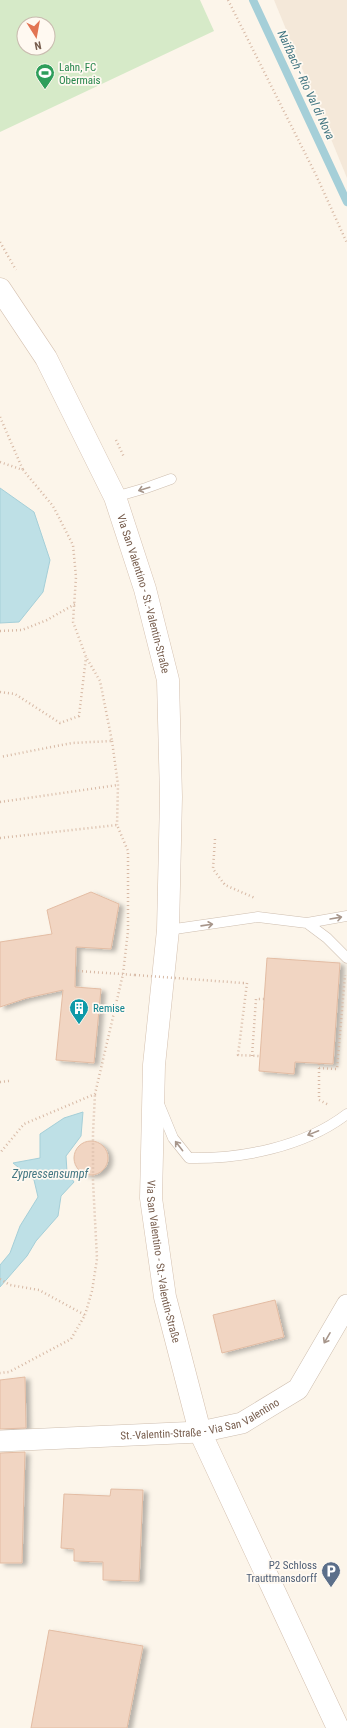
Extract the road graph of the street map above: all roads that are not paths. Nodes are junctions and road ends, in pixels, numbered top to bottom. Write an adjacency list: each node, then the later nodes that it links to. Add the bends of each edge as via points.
1 (0, 288): 3 (main road, Via San Valentino - St.-Valentin-Straße, via 46,358)
2 (171, 479): 3 (lane, one-way to 3)
3 (116, 497): 6 (main road, Via San Valentino - St.-Valentin-Straße, via 146,589 168,680 171,797)
4 (347, 916): 5 (lane, one-way to 4)
5 (307, 923): 6 (lane, one-way to 5, via 258,917); 7 (lane)
6 (168, 930): 8 (main road, Via San Valentino - St.-Valentin-Straße)
7 (347, 958)
8 (153, 1088): 9 (lane, one-way to 8, via 322,1130 287,1143 246,1154 188,1158 172,1138); 11 (main road, Via San Valentino - St.-Valentin-Straße, via 151,1198 165,1298)
9 (347, 1114)
10 (347, 1305): 11 (street, St.-Valentin-Straße - Via San Valentino, one-way to 11, via 298,1389 242,1423)
11 (200, 1432): 12 (street, St.-Valentin-Straße - Via San Valentino); 13 (main road, Via San Valentino - St.-Valentin-Straße)
12 (0, 1441)
13 (338, 1728)

